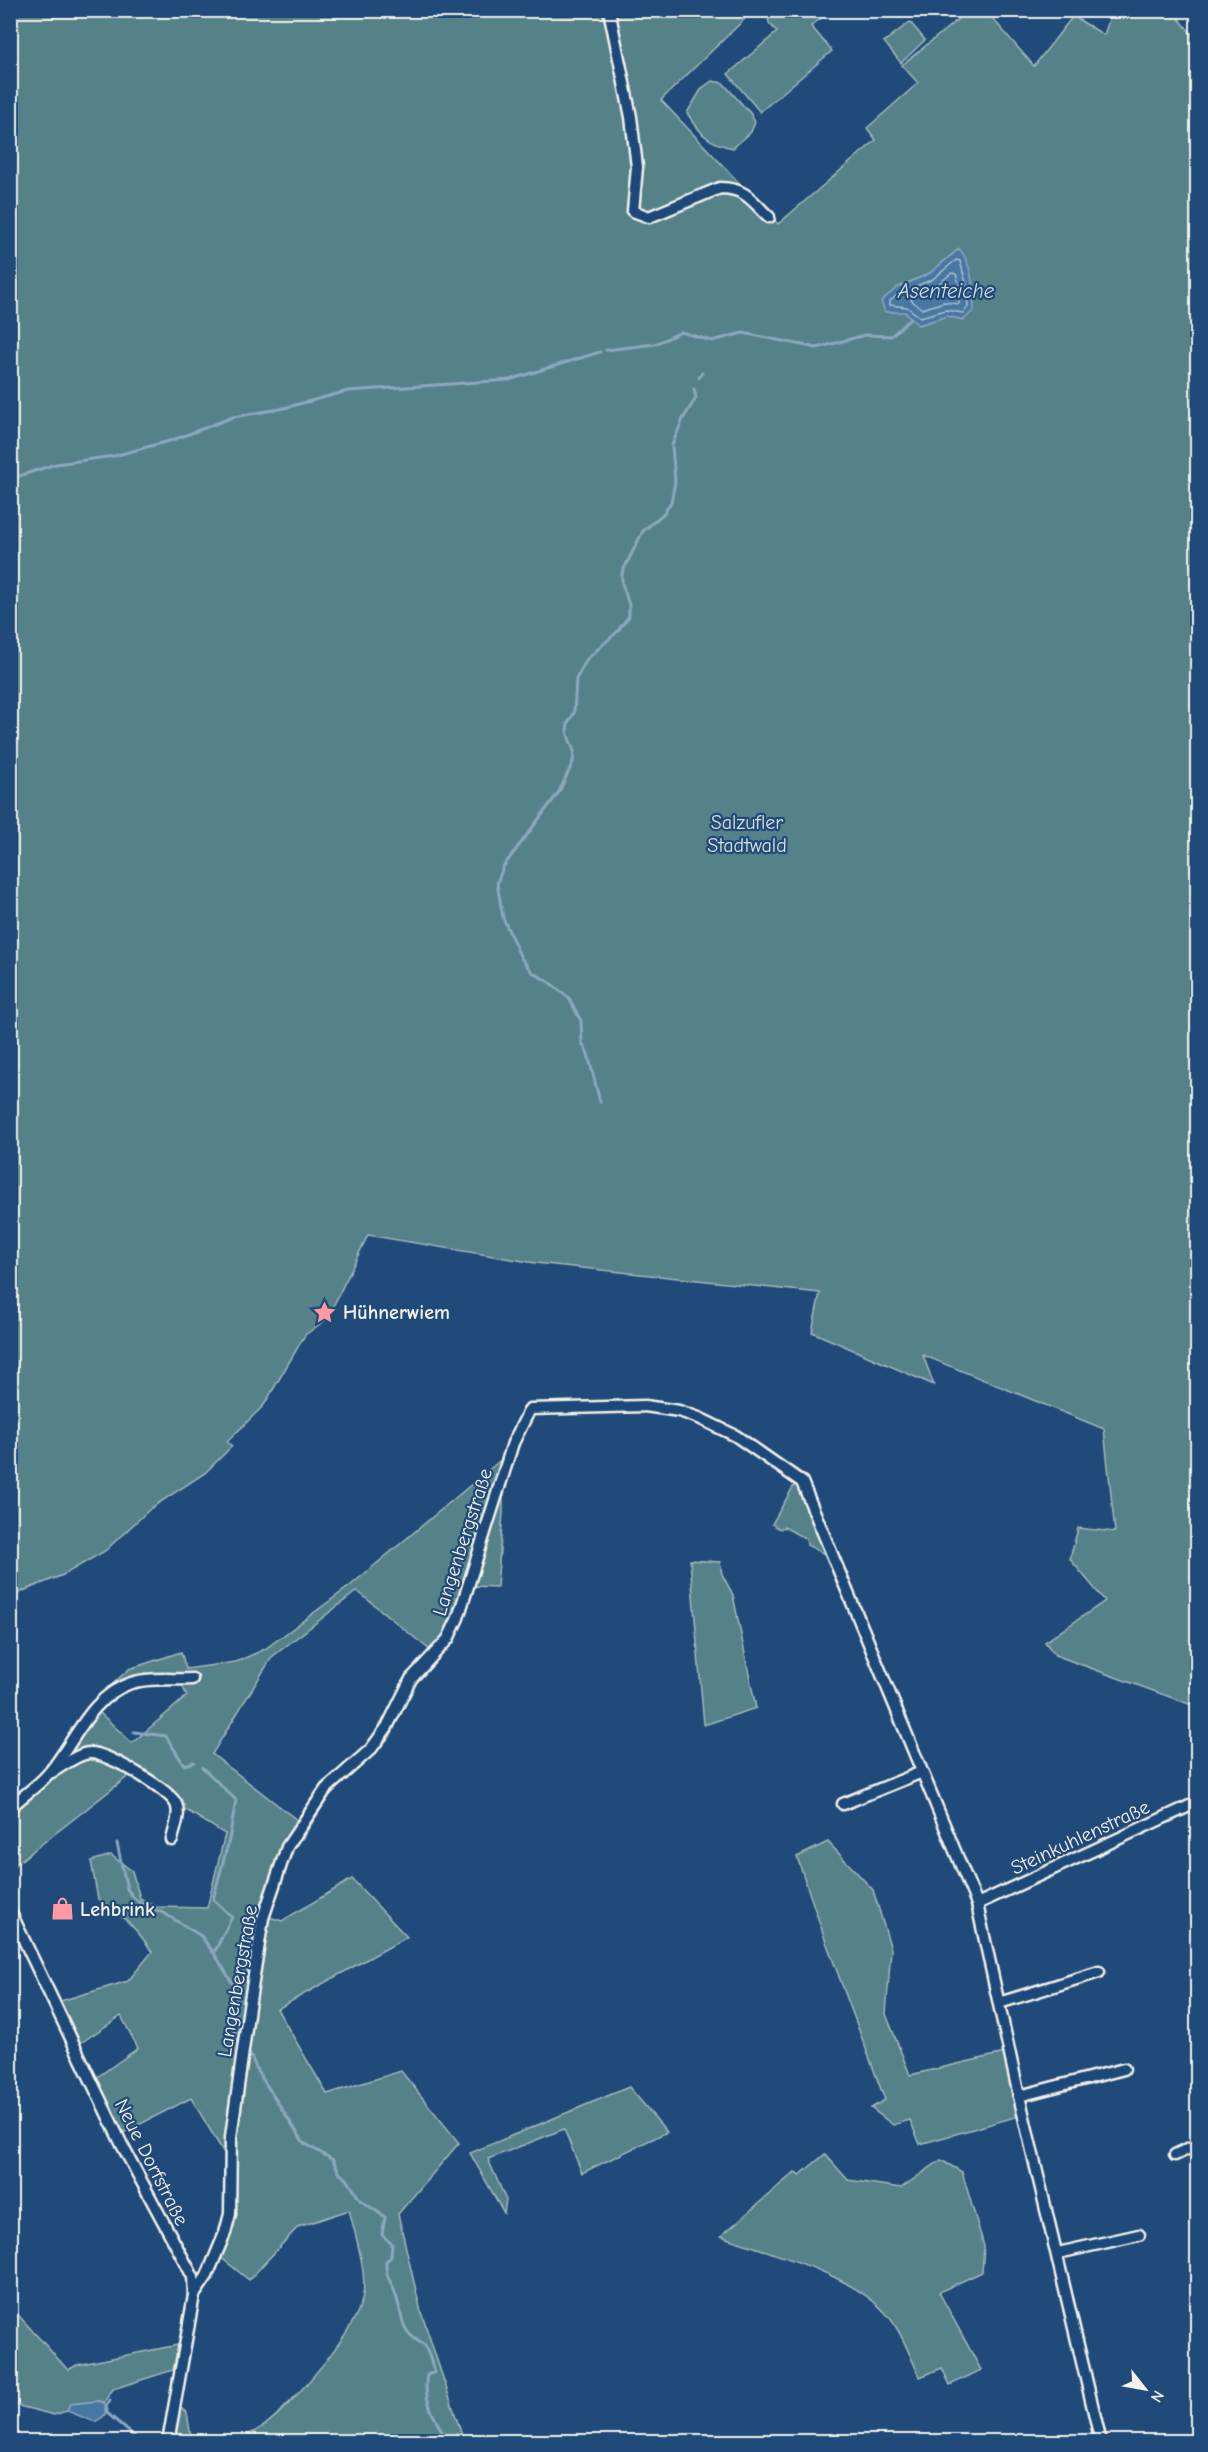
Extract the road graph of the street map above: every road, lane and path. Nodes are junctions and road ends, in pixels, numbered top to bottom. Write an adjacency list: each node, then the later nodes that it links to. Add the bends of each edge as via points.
1 (609, 10): 2 (street, via 634,137 637,167 633,211 649,217 720,188 730,188 741,190)
2 (769, 217)
3 (192, 1679): 5 (street, via 142,1680 110,1695 91,1712)
4 (922, 1772): 7 (street); 10 (street, Langenbergstraße); 20 (street, Langenbergstraße, via 802,1482 736,1436 679,1411 645,1406 530,1409 513,1443 448,1639 411,1679 371,1749 326,1789 287,1847 263,1918 249,2007 231,2137 230,2214 207,2276)
5 (49, 1773): 8 (street); 9 (street, via 87,1753 116,1760 174,1801 178,1812)
6 (1197, 1802): 10 (street, Steinkuhlenstraße)
7 (843, 1804)
8 (11, 1807)
9 (172, 1840)
10 (977, 1904): 13 (street, Langenbergstraße)
11 (10, 1911): 20 (street, Neue Dorfstraße, via 122,2145 193,2277)
12 (1099, 1972): 13 (street)
13 (999, 2003): 15 (street, Langenbergstraße)
14 (1124, 2069): 15 (street)
15 (1019, 2096): 19 (street, Langenbergstraße)
16 (1197, 2144): 17 (street)
17 (1175, 2155)
18 (1139, 2235): 19 (street)
19 (1058, 2253): 22 (street, Langenbergstraße)
20 (194, 2295): 21 (street, Neue Dorfstraße)
21 (168, 2442)
22 (1101, 2442)

